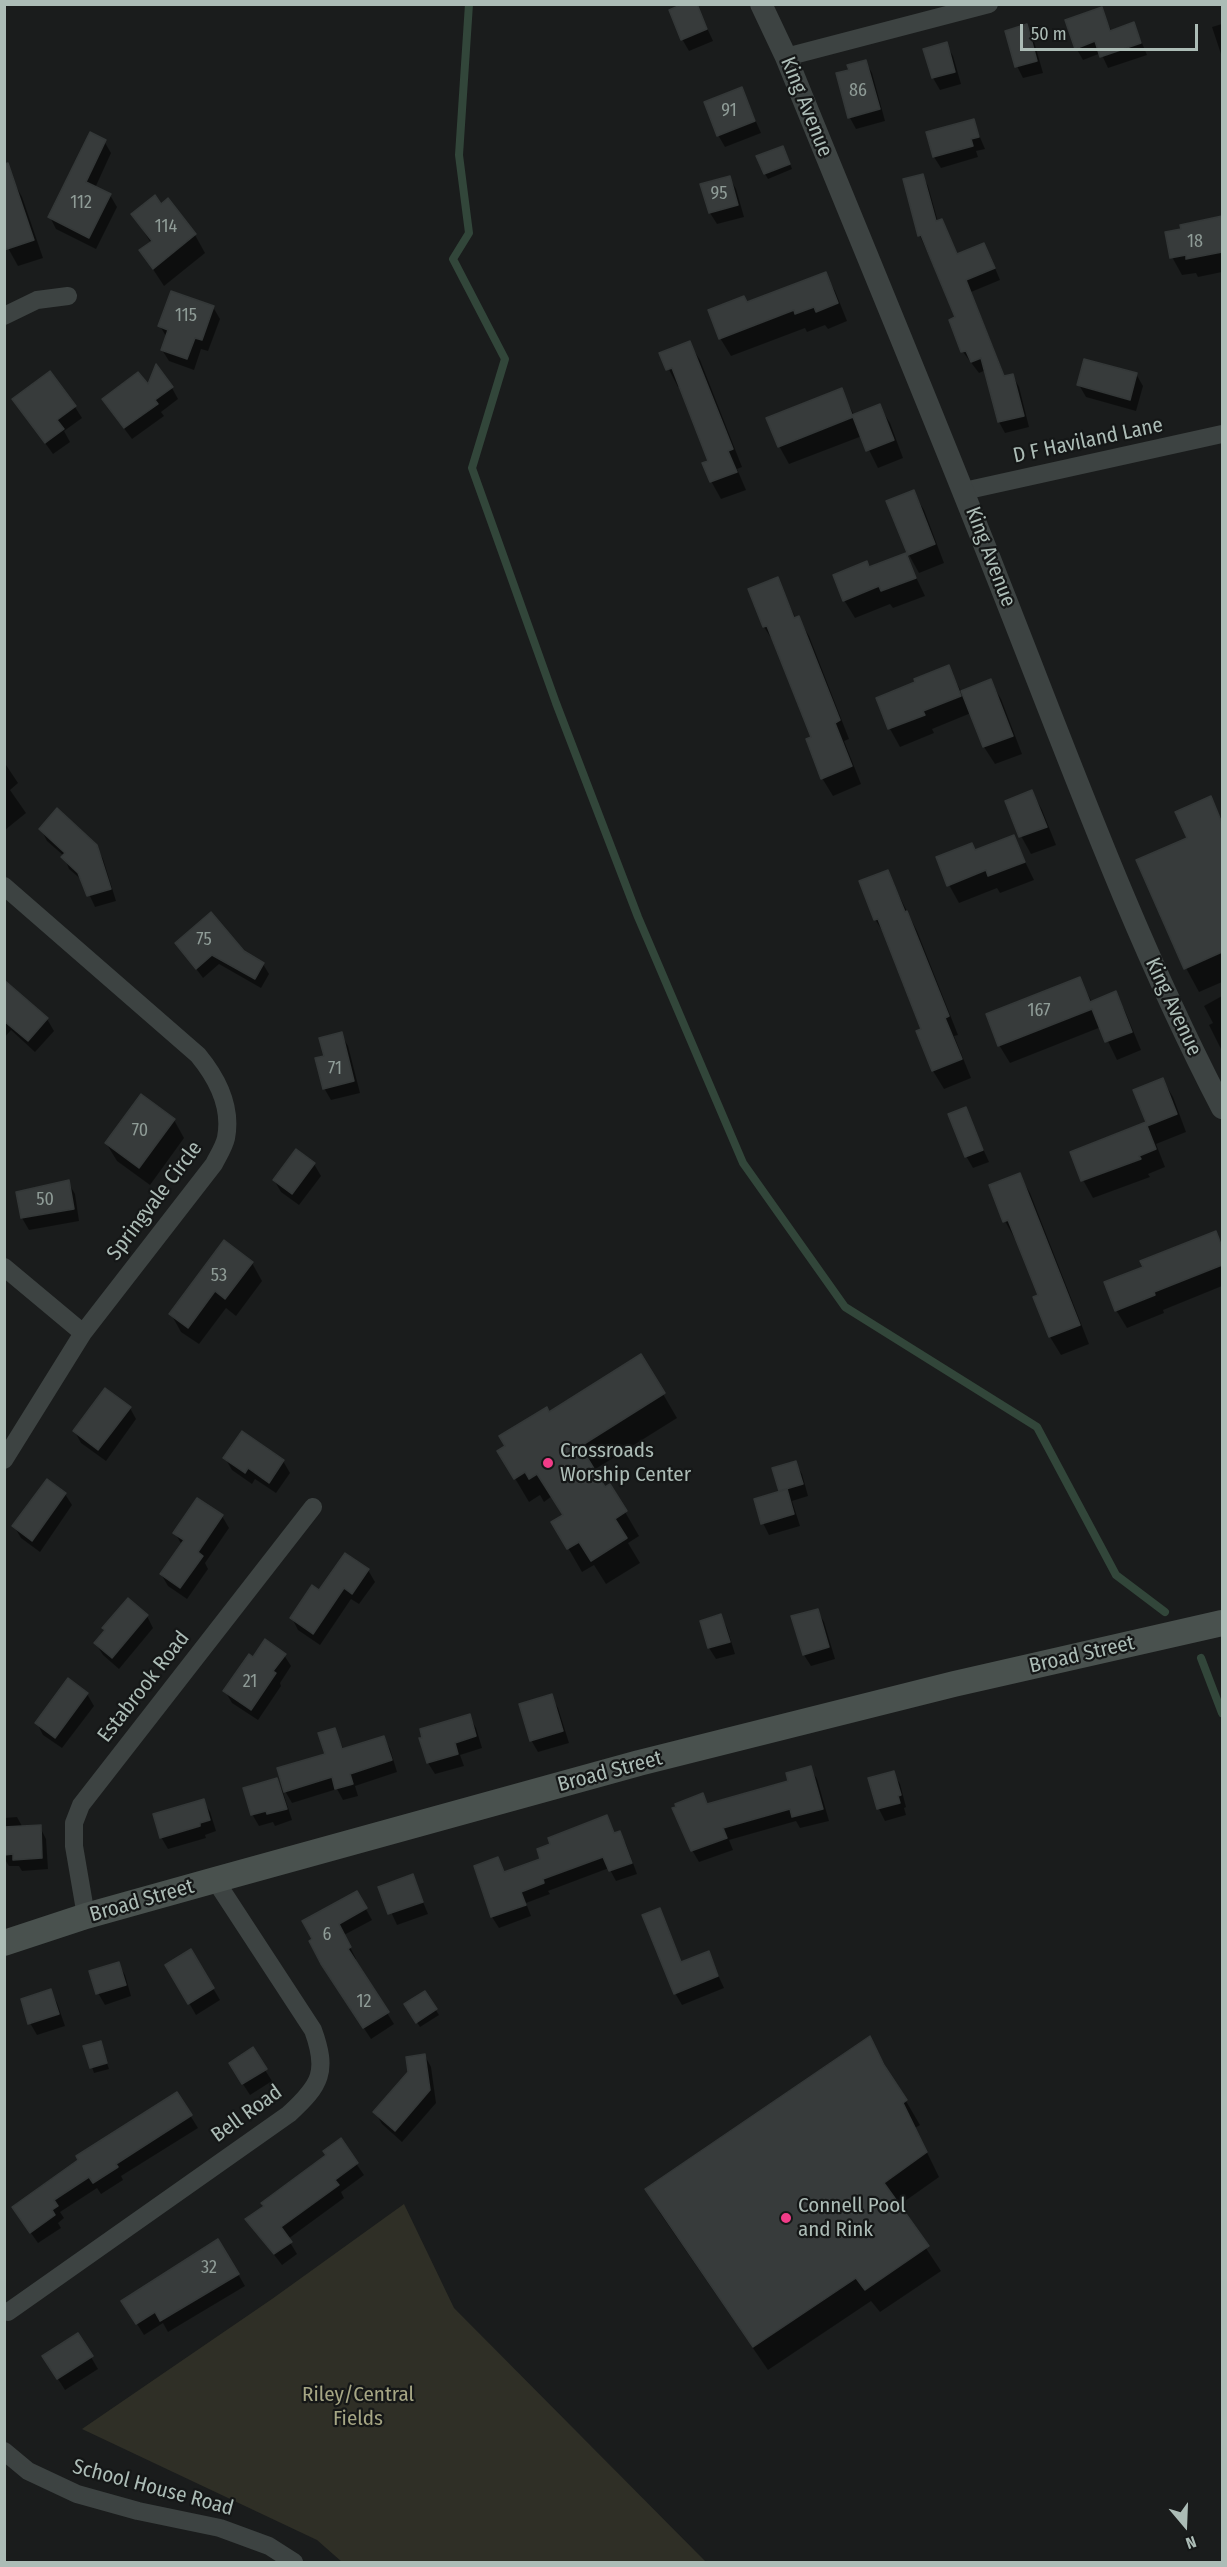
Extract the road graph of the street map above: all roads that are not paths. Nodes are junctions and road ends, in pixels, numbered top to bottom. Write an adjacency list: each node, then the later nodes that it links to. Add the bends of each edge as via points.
1 (760, 4): 3 (street, King Avenue)
2 (989, 4): 3 (street)
3 (786, 57): 7 (street, King Avenue)
4 (68, 296): 5 (street, via 37,300)
5 (4, 316)
6 (1222, 434): 7 (street, D F Haviland Lane)
7 (964, 491): 9 (street, King Avenue, via 1126,902)
8 (4, 886): 11 (street, Springvale Circle, via 198,1055 214,1074 226,1116 226,1139 214,1164)
9 (1222, 1108)
10 (4, 1267): 11 (street)
11 (83, 1333): 12 (street, Springvale Circle)
12 (4, 1460)
13 (313, 1507): 16 (street, Estabrook Road, via 81,1804 74,1823 74,1846)
14 (1222, 1623): 15 (main road, Broad Street, via 954,1684 639,1763)
15 (215, 1880): 16 (main road, Broad Street); 18 (street, Bell Road, via 313,2030 320,2049 321,2069 311,2094 289,2114)
16 (86, 1916): 17 (main road, Broad Street)
17 (4, 1943)
18 (8, 2312)
19 (4, 2451): 20 (street, School House Road, via 28,2471 77,2494 220,2528 269,2546)
20 (294, 2562)

